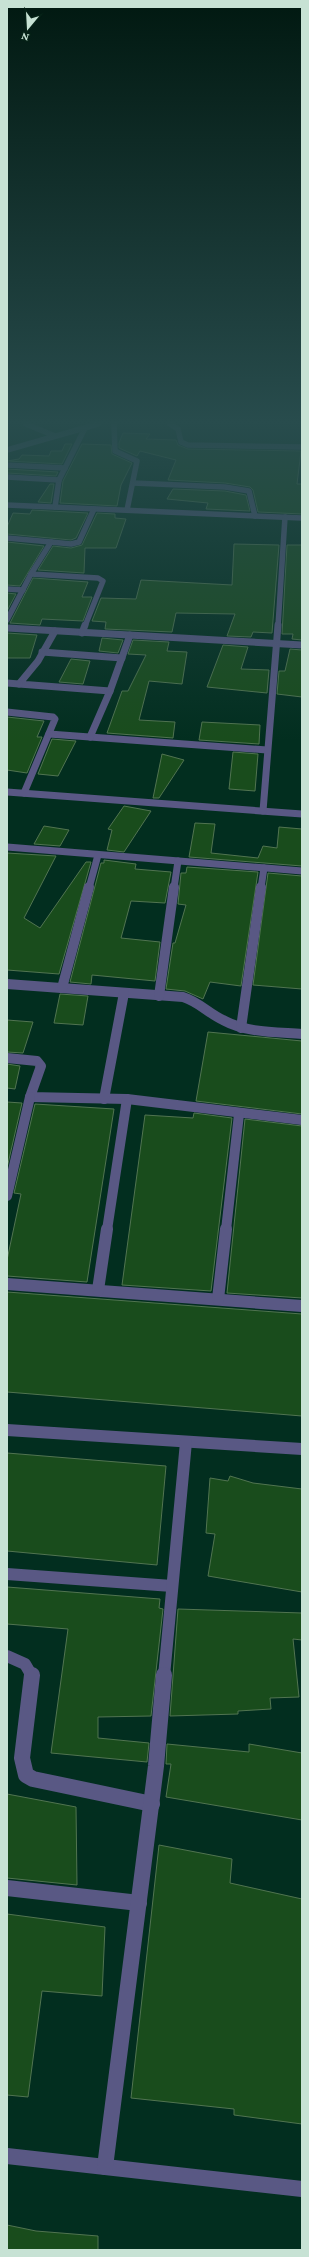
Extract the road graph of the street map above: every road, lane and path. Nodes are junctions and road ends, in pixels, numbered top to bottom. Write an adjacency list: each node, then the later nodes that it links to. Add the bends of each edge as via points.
1 (85, 529): 4 (street, via 79,542)
2 (284, 529): 13 (street)
3 (7, 538): 4 (street)
4 (51, 542): 5 (street)
5 (31, 574): 7 (street); 11 (street, via 98,578 103,581)
6 (7, 589): 7 (street)
7 (23, 590): 8 (street)
8 (7, 620)
9 (7, 628): 10 (street)
10 (55, 631): 11 (street); 15 (street)
11 (82, 633): 12 (street)
12 (130, 635): 13 (street); 16 (street)
13 (277, 644): 14 (street); 23 (street)
14 (302, 645)
15 (42, 652): 16 (street); 18 (street, via 38,661)
16 (122, 658): 19 (street)
17 (7, 683): 18 (street)
18 (19, 684): 19 (street)
19 (110, 691): 22 (street)
20 (7, 712): 21 (street, via 53,717 55,719)
21 (49, 734): 22 (street); 25 (street)
22 (90, 737): 23 (street)
23 (267, 750): 26 (street)
24 (7, 792): 25 (street)
25 (24, 793): 26 (street)
26 (263, 811): 27 (street)
27 (302, 814)
28 (7, 847): 29 (street)
29 (98, 855): 30 (street); 34 (street)
30 (178, 861): 31 (street); 36 (street)
31 (264, 868): 32 (street); 37 (street)
32 (302, 871)
33 (7, 984): 34 (street)
34 (62, 988): 35 (street)
35 (124, 993): 36 (street); 41 (street)
36 (159, 996): 37 (street, via 197,1001 222,1020)
37 (241, 1028): 38 (street)
38 (302, 1034)
39 (7, 1058): 40 (street, via 37,1061 41,1066)
40 (30, 1097): 41 (street); 45 (street)
41 (104, 1099): 42 (street)
42 (127, 1099): 43 (street); 47 (street)
43 (239, 1114): 44 (street); 48 (street)
44 (302, 1120)
45 (7, 1196)
46 (7, 1284): 47 (street)
47 (98, 1290): 48 (street)
48 (218, 1299): 49 (street)
49 (302, 1306)
50 (7, 1430): 51 (street)
51 (186, 1442): 52 (street); 54 (street)
52 (302, 1449)
53 (7, 1574): 54 (street)
54 (172, 1586): 56 (street)
55 (7, 1656): 56 (street, via 25,1664 32,1674 22,1758 26,1775)
56 (152, 1804): 58 (street)
57 (7, 1888): 58 (street)
58 (139, 1904): 60 (street)
59 (7, 2156): 60 (street)
60 (105, 2166): 61 (street)
61 (302, 2189)

